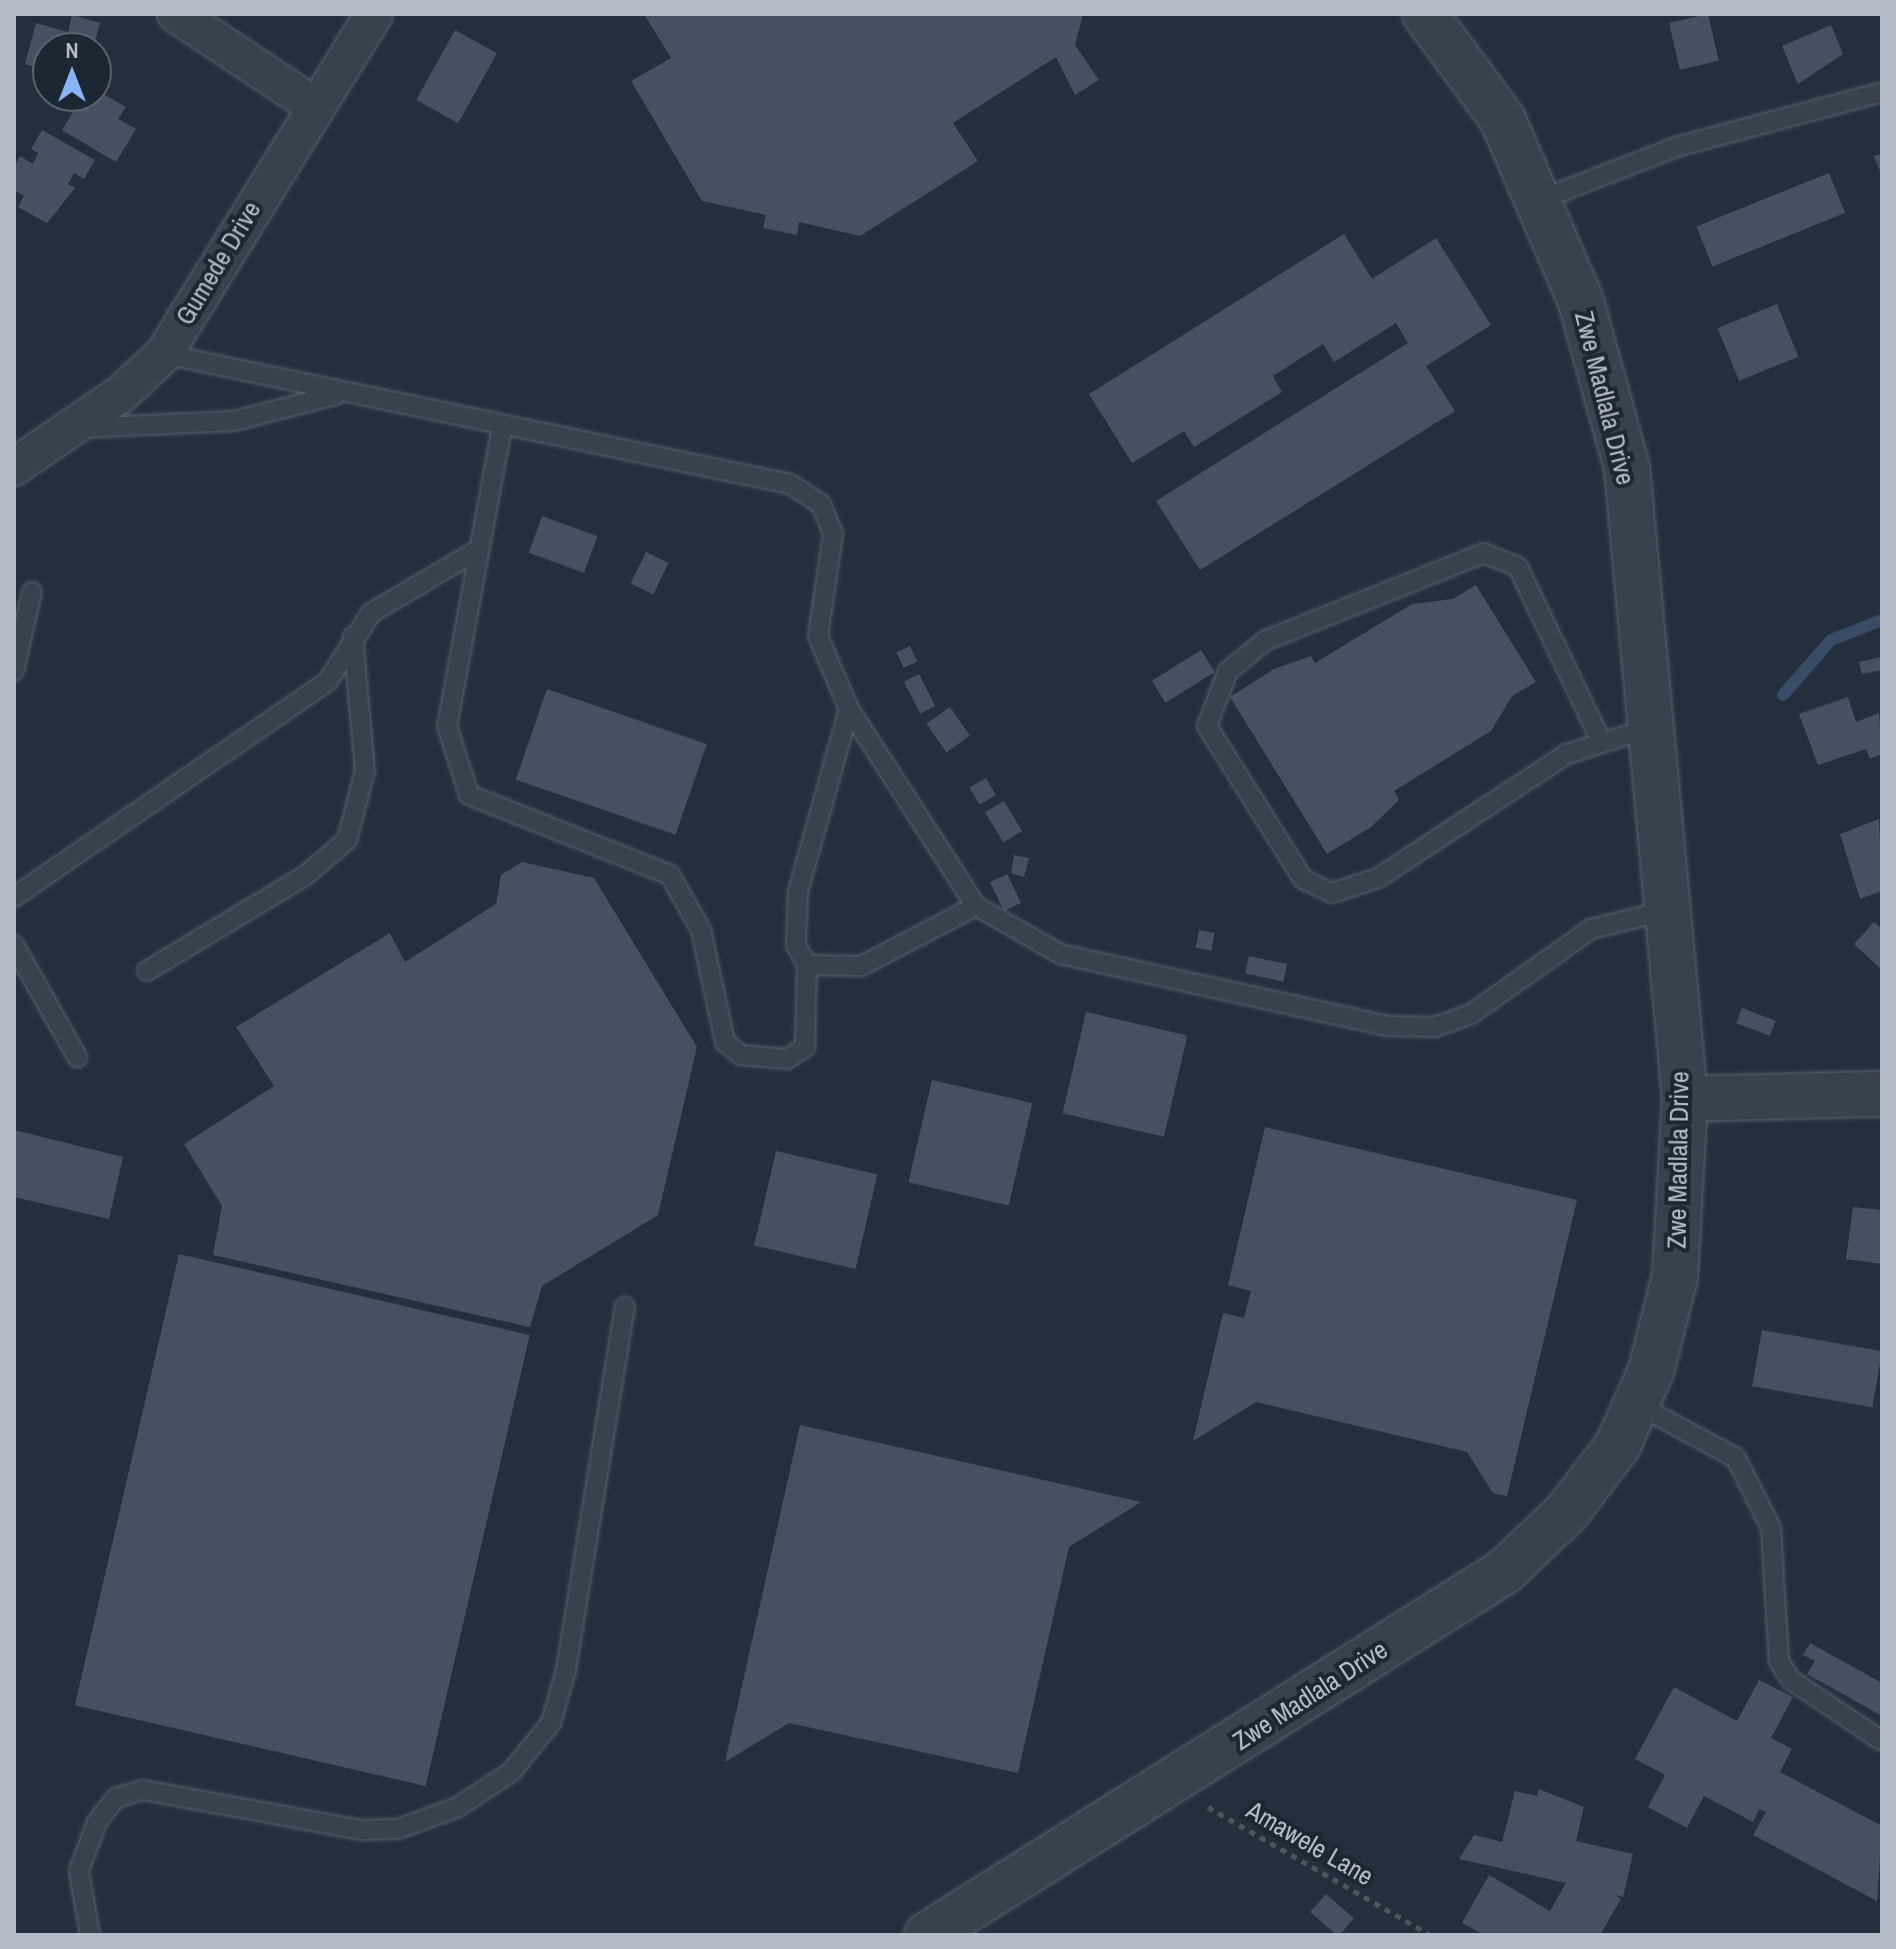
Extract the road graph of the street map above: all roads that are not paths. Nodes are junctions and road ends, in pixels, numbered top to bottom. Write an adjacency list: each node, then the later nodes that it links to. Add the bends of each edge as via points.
1 (176, 14): 5 (street)
2 (374, 14): 5 (street, Gumede Drive)
3 (1425, 14): 6 (street, Zwe Madlala Drive, via 1503,120)
4 (1882, 92): 6 (lane, via 1676,147)
5 (312, 104): 7 (street, Gumede Drive)
6 (1537, 201): 17 (street, Zwe Madlala Drive, via 1580,299 1627,468)
7 (164, 354): 8 (lane); 9 (street, Gumede Drive)
8 (337, 394): 9 (lane, via 234,421); 10 (lane)
9 (72, 427): 11 (street, Gumede Drive)
10 (502, 427): 12 (lane); 16 (lane, via 790,484 821,504 833,534 818,636)
11 (14, 467)
12 (478, 550): 14 (lane, via 371,613); 23 (lane, via 447,726 453,763 469,795 670,875 701,930 725,1042 741,1055 787,1059 805,1047)
13 (32, 592): 15 (lane)
14 (352, 634): 19 (lane, via 328,681); 24 (lane, via 365,771 347,840 306,875)
15 (14, 671)
16 (849, 709): 20 (lane); 23 (lane, via 798,892 796,945)
17 (1655, 726): 18 (lane); 21 (street, Zwe Madlala Drive)
18 (1601, 741): 18 (lane, via 1506,789 1378,878 1332,893 1303,879 1207,726 1228,671 1266,640 1484,553 1518,567)
19 (14, 897)
20 (976, 906): 21 (lane, via 1060,954 1388,1026 1435,1027 1471,1014 1591,929); 23 (lane, via 861,966)
21 (1668, 910): 27 (street, Zwe Madlala Drive)
22 (14, 945): 25 (lane)
23 (807, 965)
24 (147, 971)
25 (77, 1057)
26 (1882, 1094): 27 (street)
27 (1685, 1099): 29 (street, Zwe Madlala Drive, via 1675,1276)
28 (625, 1307): 31 (lane, via 566,1670 551,1723 511,1772 458,1807 398,1829 362,1830 143,1790 116,1798 97,1822 79,1871)
29 (1636, 1404): 30 (lane, via 1716,1443 1744,1470 1771,1528 1779,1661 1791,1680); 32 (street, Zwe Madlala Drive, via 1618,1445 1567,1512 1505,1571)
30 (1882, 1741)
31 (90, 1935)
32 (927, 1935)

